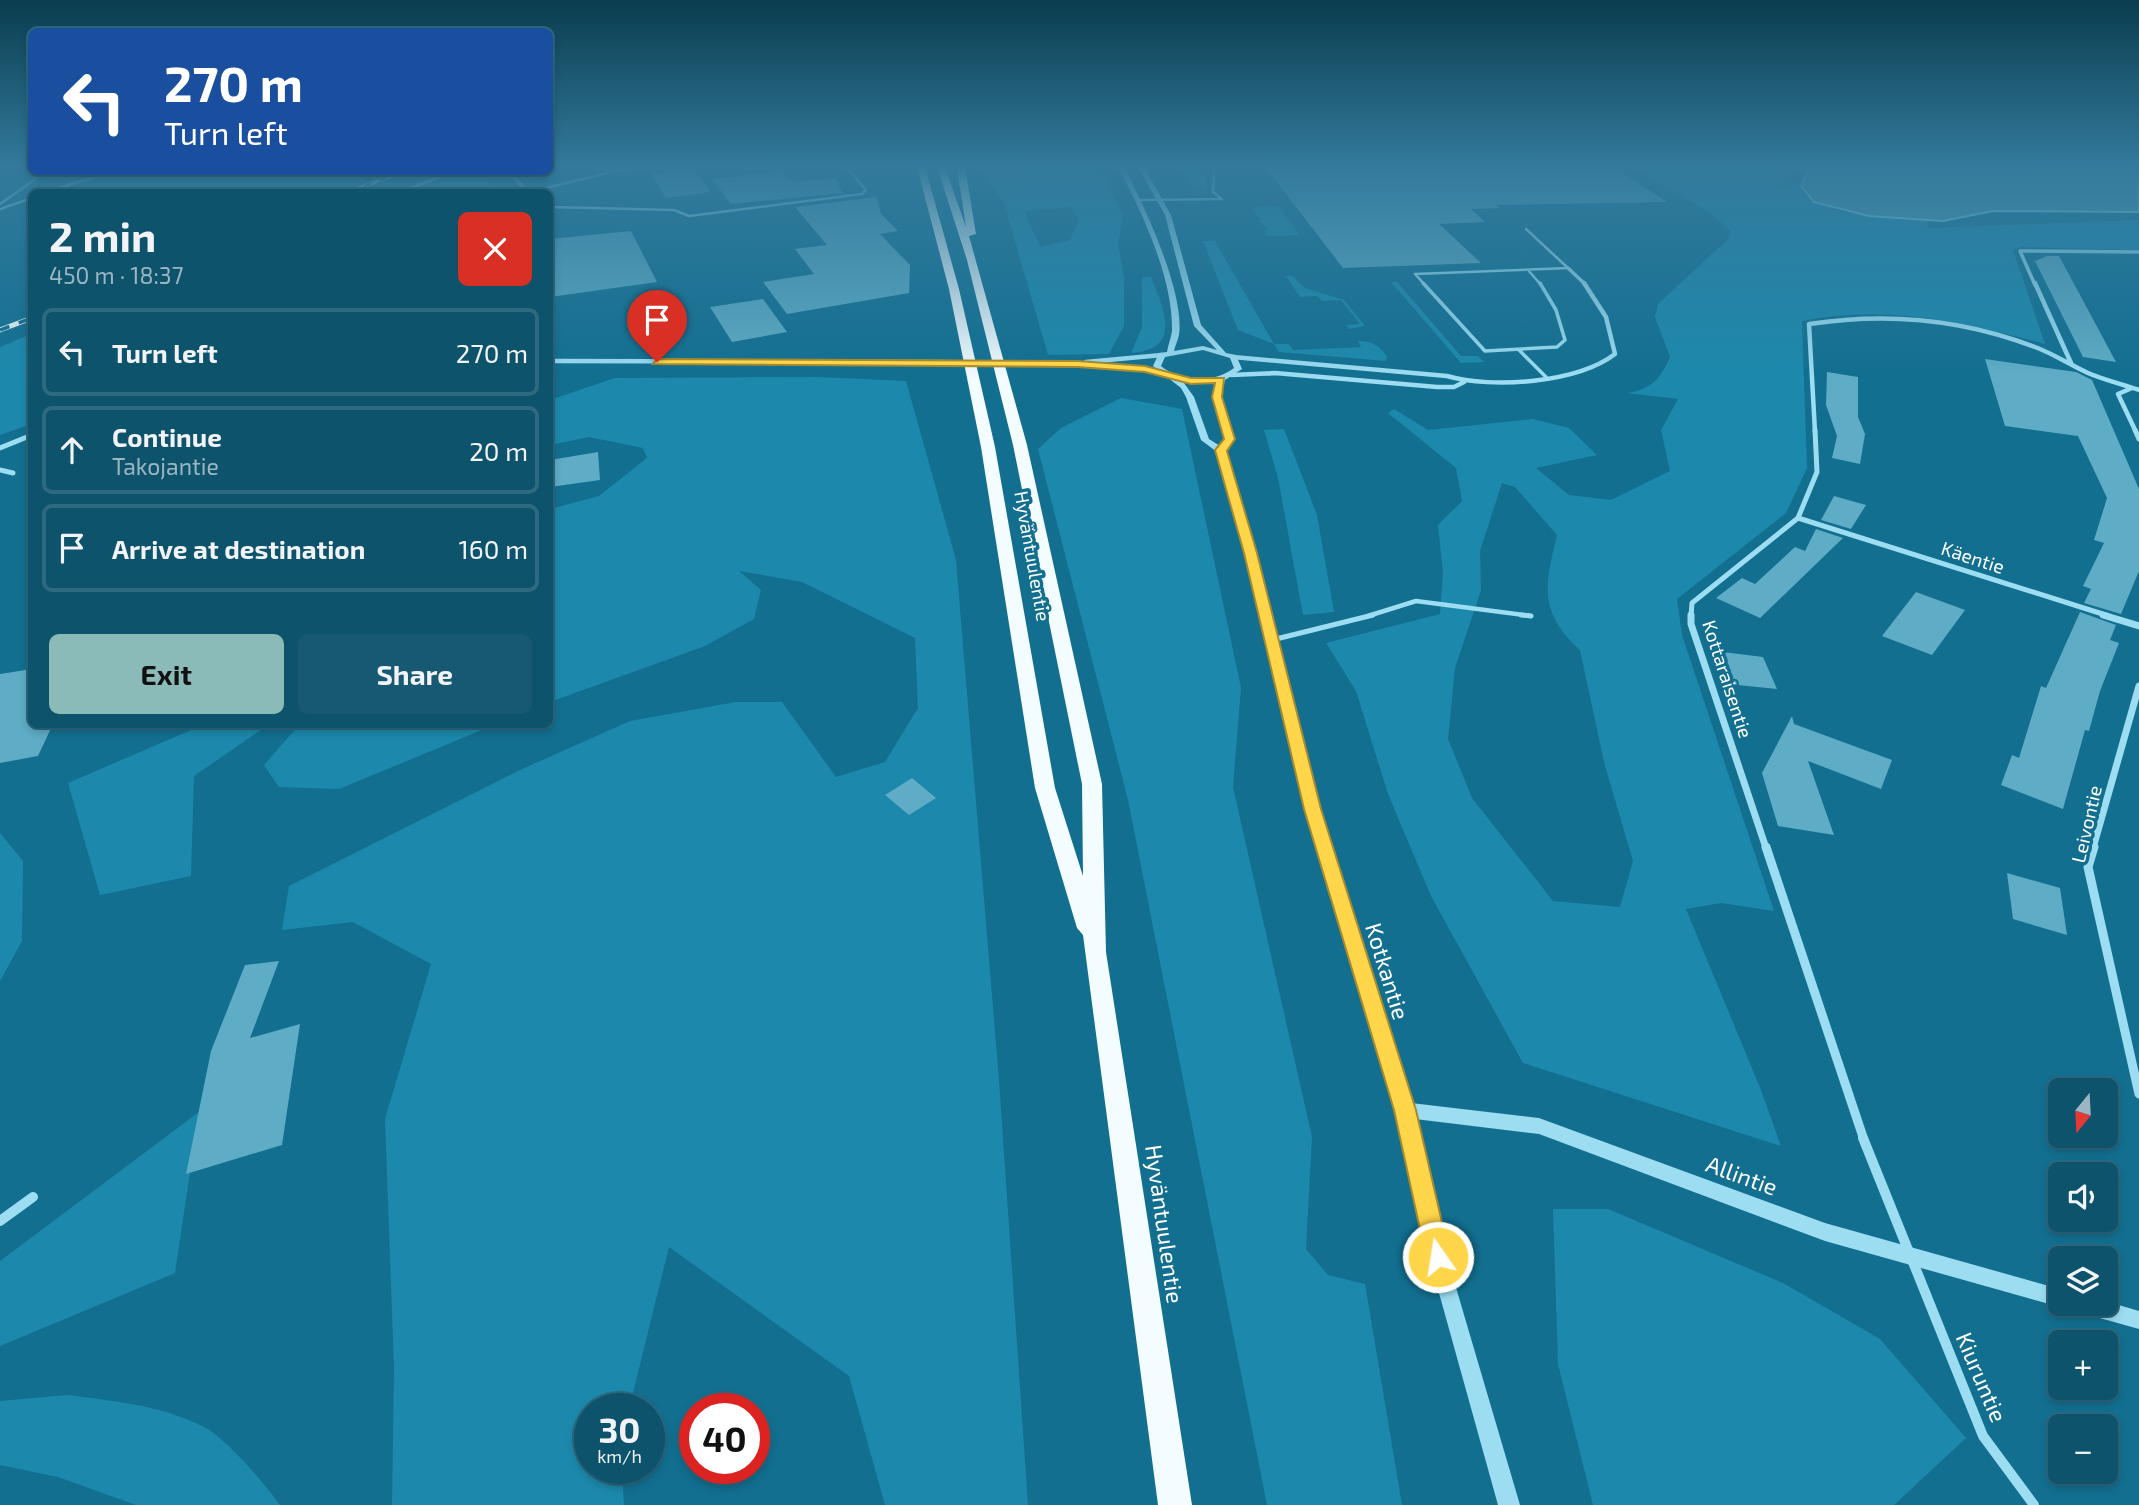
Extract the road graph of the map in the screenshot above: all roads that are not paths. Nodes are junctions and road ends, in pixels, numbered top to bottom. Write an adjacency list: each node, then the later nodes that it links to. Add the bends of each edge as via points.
1 (940, 237): 36 (highway, Hyväntuulentie, via 988,447 1045,788)
2 (964, 237): 8 (highway, Hyväntuulentie)
3 (971, 237): 8 (highway)
4 (1153, 237): 13 (street, via 1175,329 1175,344)
5 (1175, 237): 12 (street, via 1193,314 1198,326)
6 (1535, 237): 9 (lane)
7 (2139, 252): 16 (street, via 2020,251)
8 (972, 260): 36 (highway, Hyväntuulentie, via 1020,445 1092,784)
9 (1568, 268): 10 (lane); 20 (street, via 1598,299 1615,354 1606,364)
10 (1528, 270): 11 (lane, via 1551,296 1565,340 1557,347); 11 (lane, via 1415,274 1485,351)
11 (1519, 350): 20 (lane)
12 (1223, 352): 13 (street, via 1203,348); 14 (street)
13 (1166, 353): 17 (street); 18 (street, via 1157,366)
14 (1233, 356): 19 (street, via 1238,369); 22 (street)
15 (553, 361): 17 (street, bridge)
16 (2071, 363): 23 (street); 31 (street, Kottaraisentie, via 2009,338 1927,320 1834,319 1809,324 1817,472)
17 (1078, 364): 18 (street)
18 (1168, 375): 21 (street, via 1191,381); 28 (street, Kotkantie, via 1190,397 1205,440)
19 (1231, 375): 21 (street); 22 (street, via 1275,373 1437,387 1454,387)
20 (1546, 377): 22 (street)
21 (1221, 380): 28 (street, Kotkantie, via 1217,397 1230,439)
22 (1465, 381)
23 (2132, 388): 24 (street); 26 (street, via 2118,394)
24 (2139, 390)
25 (28, 437): 27 (street)
26 (2139, 439)
27 (0, 448)
28 (1221, 450): 34 (street, Kotkantie)
29 (0, 470): 30 (street)
30 (13, 473)
31 (1798, 517): 33 (street, Käentie); 41 (street, Kottaraisentie, via 1692,603 1691,624 1869,1154)
32 (1531, 616): 34 (lane, via 1416,601)
33 (2139, 626)
34 (1272, 640): 38 (street, Kotkantie, via 1312,809)
35 (2139, 686): 37 (street, Leivontie, via 2088,867)
36 (1095, 953): 45 (highway, Hyväntuulentie)
37 (2139, 1094)
38 (1405, 1110): 41 (street, Allintie, via 1539,1126 1825,1231); 46 (street, Kotkantie, via 1438,1257)
39 (33, 1197): 40 (street)
40 (0, 1221)
41 (1909, 1255): 42 (street, Allintie); 47 (street, Kiuruntie, via 1983,1436)
42 (2048, 1294)
43 (2118, 1314): 44 (street)
44 (2139, 1320)
45 (1175, 1505)
46 (1509, 1505)
47 (2034, 1505)

